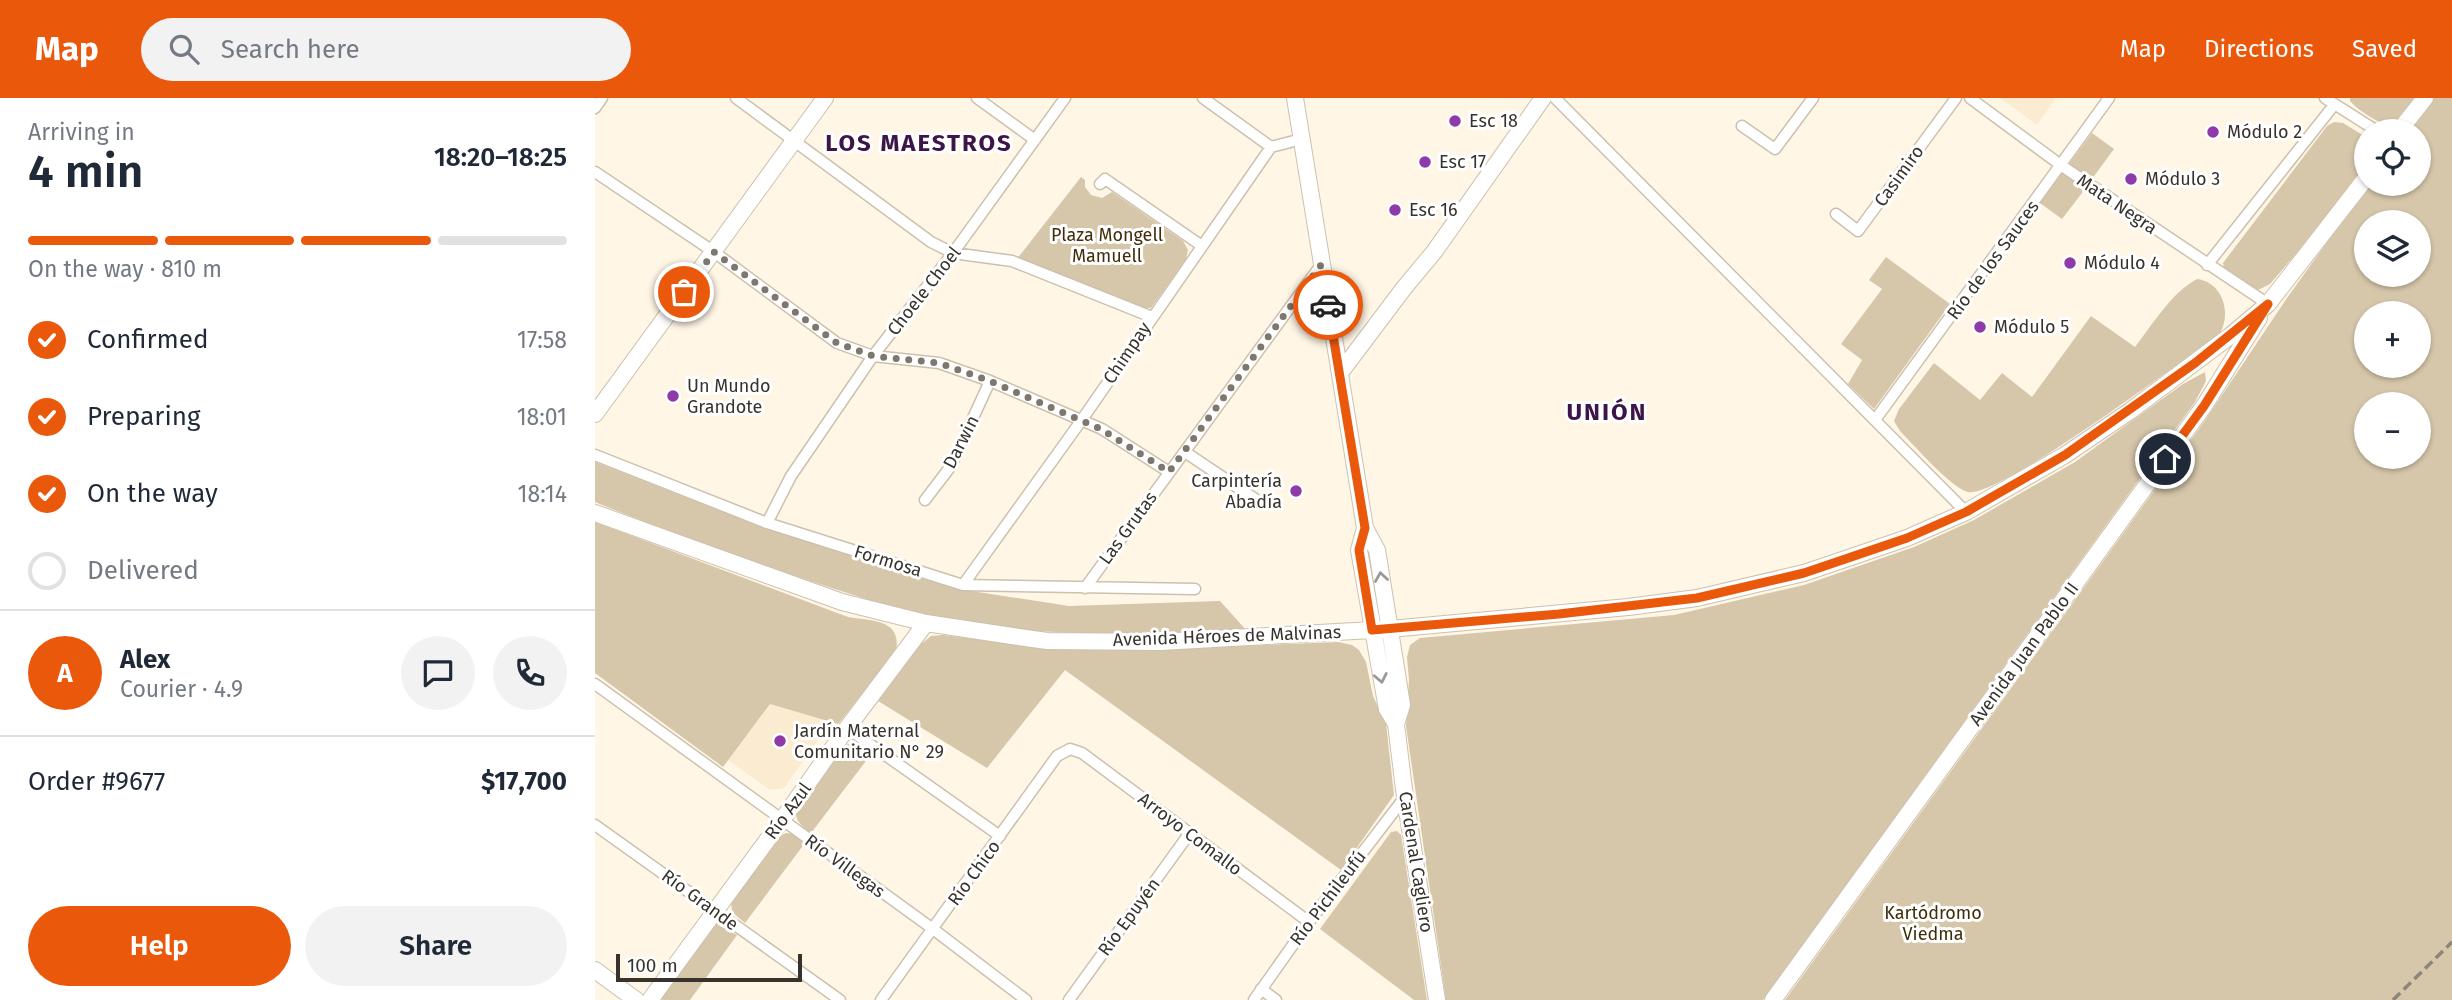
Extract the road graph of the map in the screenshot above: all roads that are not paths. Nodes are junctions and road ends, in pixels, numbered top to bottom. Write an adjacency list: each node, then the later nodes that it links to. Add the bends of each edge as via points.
1 (602, 98): 16 (street)
2 (736, 98): 21 (street)
3 (825, 98): 21 (main road)
4 (977, 98): 22 (street)
5 (1065, 98): 22 (street, Choele Choel)
6 (1203, 98): 23 (street)
7 (1295, 98): 20 (main road, Cardenal Cagliero)
8 (1543, 98): 37 (main road, via 1434,252)
9 (1555, 98): 40 (street)
10 (1813, 98): 19 (street, via 1775,149)
11 (1956, 98): 28 (street, Casimiro, via 1858,231)
12 (1970, 98): 24 (street, Mata Negra)
13 (2109, 98): 24 (street, Río de los Sauces)
14 (2424, 98): 18 (main road)
15 (2329, 101): 17 (street); 33 (street)
16 (595, 108)
17 (2358, 119)
18 (2408, 119)
19 (1742, 126)
20 (1302, 139): 23 (street); 32 (main road, Cardenal Cagliero)
21 (795, 140): 30 (main road); 31 (street, via 931,242)
22 (1035, 140): 31 (street, Choele Choel)
23 (1271, 147): 29 (street, Chimpay)
24 (2062, 166): 33 (street, Mata Negra); 40 (street, Río de los Sauces)
25 (595, 172): 30 (street)
26 (1100, 184): 29 (street, via 1105,179)
27 (2354, 193): 34 (main road, Avenida Héroes de Malvinas)
28 (1836, 214)
29 (1202, 246): 35 (street, Chimpay)
30 (714, 252): 36 (street, via 837,343); 39 (main road)
31 (953, 253): 35 (street, via 1012,261); 36 (street, Choele Choel)
32 (1321, 265): 37 (main road, Cardenal Cagliero); 42 (street, Las Grutas)
33 (2207, 265): 34 (street, Mata Negra)
34 (2268, 304): 47 (main road, Avenida Héroes de Malvinas, via 2231,336 2065,455); 80 (main road, Avenida Juan Pablo II, via 2204,406)
35 (1152, 317): 41 (street, Chimpay)
36 (873, 356): 38 (street, via 939,363); 49 (street, Choele Choel, via 791,476)
37 (1340, 373): 50 (main road, Cardenal Cagliero)
38 (990, 381): 41 (street); 46 (street, Darwin, via 951,466)
39 (595, 414)
40 (1875, 420): 47 (street)
41 (1081, 421): 44 (street); 51 (street, Chimpay)
42 (1185, 452): 44 (street, Las Grutas); 45 (street)
43 (595, 455): 49 (street, Formosa)
44 (1169, 472): 52 (street, Las Grutas)
45 (1255, 499)
46 (925, 500)
47 (1966, 512): 55 (main road, Avenida Héroes de Malvinas, via 1907,538 1804,573 1697,598)
48 (595, 513): 54 (main road, Avenida Héroes de Malvinas, via 842,602)
49 (767, 523): 51 (street, Formosa)
50 (1365, 528): 55 (main road, Cardenal Cagliero, one-way to 50, via 1377,550); 56 (main road, Cardenal Cagliero, via 1359,550)
51 (964, 585): 52 (street, Formosa)
52 (1085, 588): 53 (street, Formosa)
53 (1195, 589)
54 (926, 623): 56 (main road, Avenida Héroes de Malvinas, via 1047,640 1160,642); 59 (main road, Río Azul)
55 (1390, 629): 56 (main road, Avenida Héroes de Malvinas); 58 (main road, Cardenal Cagliero, via 1402,705)
56 (1372, 630): 58 (main road, Cardenal Cagliero, one-way to 58, via 1387,709)
57 (595, 684): 62 (street, Río Villegas)
58 (1397, 724): 61 (main road, Cardenal Cagliero)
59 (847, 728): 62 (main road, Río Azul); 65 (street)
60 (1070, 749): 64 (street, Arroyo Comallo, via 1082,753); 65 (street, Río Chico, via 1057,756)
61 (1405, 797): 67 (street, Río Pichileufú); 79 (main road, Cardenal Cagliero)
62 (782, 820): 66 (main road, Río Azul); 68 (street, Río Villegas)
63 (595, 825): 66 (street, Río Grande)
64 (1189, 834): 67 (street, Arroyo Comallo); 76 (street, Río Epuyén)
65 (1000, 836): 68 (street, Río Chico)
66 (715, 910): 72 (main road, Río Azul); 73 (street, Río Grande)
67 (1309, 922): 70 (street, Río Pichileufú)
68 (933, 929): 74 (street, Río Chico); 75 (street, Río Villegas)
69 (595, 970): 71 (main road)
70 (1261, 989): 77 (street, Río Pichileufú); 78 (street)
71 (636, 1000)
72 (650, 1000)
73 (840, 1000)
74 (881, 1000)
75 (1026, 1000)
76 (1069, 1000)
77 (1254, 1000)
78 (1276, 1000)
79 (1437, 1000)
80 (1773, 1000)

